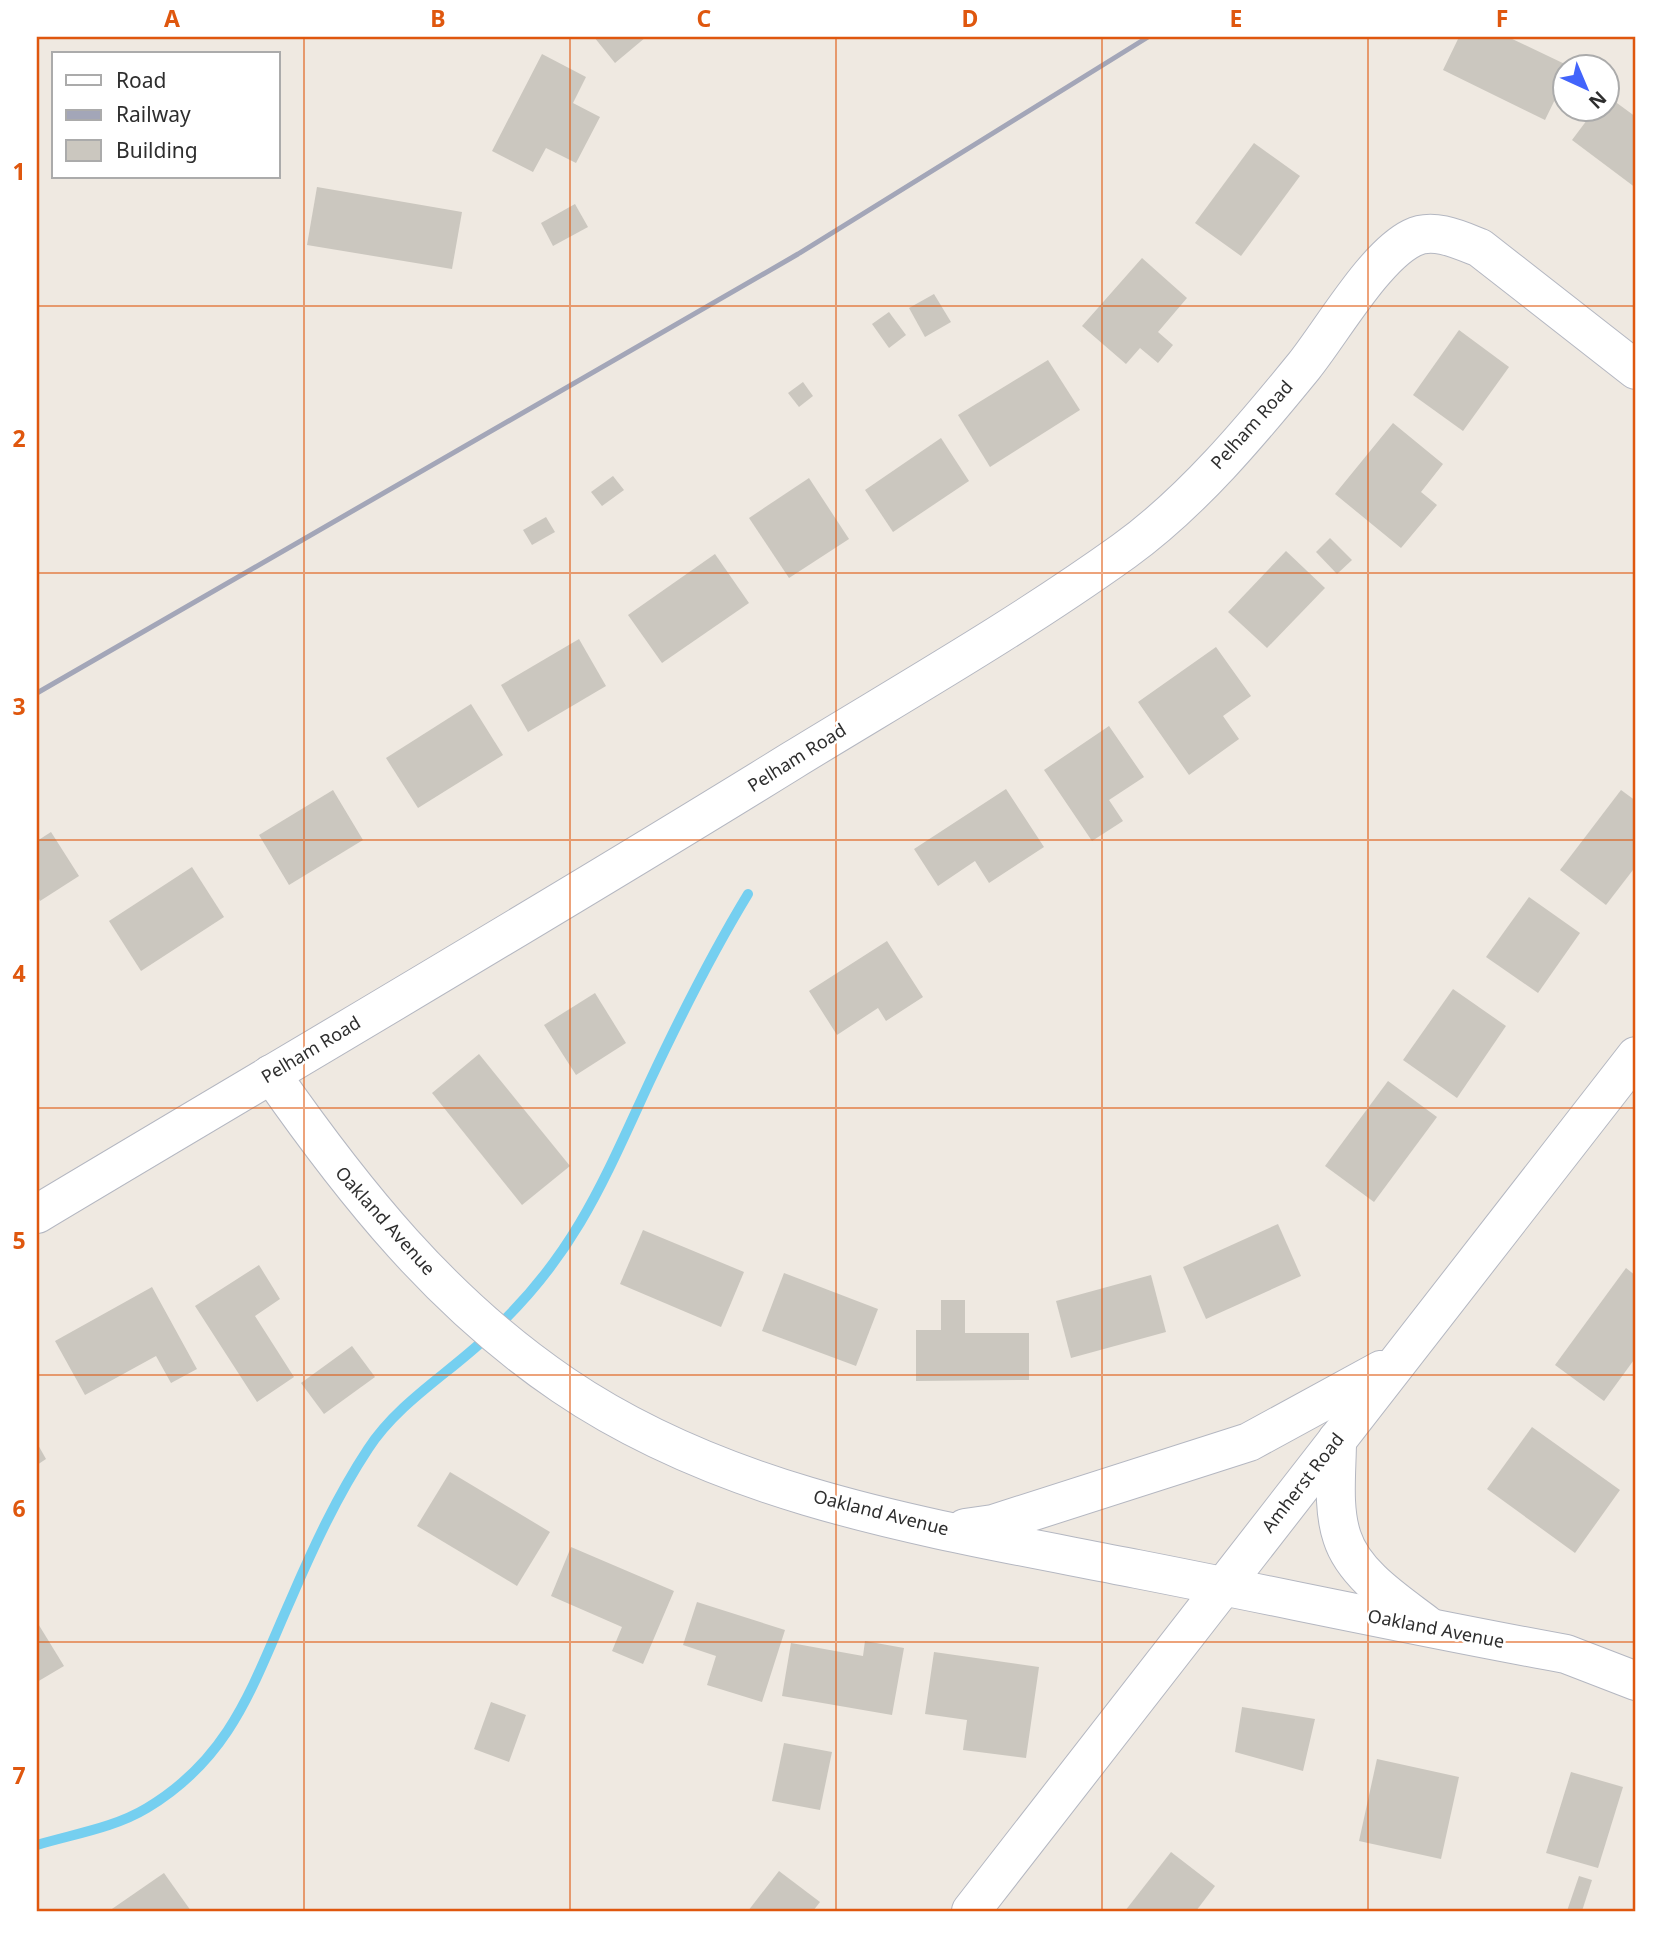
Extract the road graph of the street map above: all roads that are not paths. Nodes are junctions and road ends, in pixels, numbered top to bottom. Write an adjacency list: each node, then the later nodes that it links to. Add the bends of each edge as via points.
1 (1636, 370): 3 (street, Pelham Road, via 1480,248 1450,235 1416,235 1389,255 1239,442 1139,539 1086,577 726,802)
2 (1636, 1056): 5 (street, Amherst Road)
3 (271, 1074): 4 (street, Pelham Road); 7 (street, Oakland Avenue, via 335,1166 414,1255 477,1320 564,1385 653,1438 728,1470 820,1500)
4 (37, 1214)
5 (1403, 1355): 6 (street, Amherst Road); 7 (street, via 1352,1388 1249,1442 993,1524)
6 (1337, 1440): 8 (street, Amherst Road); 9 (street, via 1337,1510 1342,1538 1356,1564)
7 (948, 1530): 8 (street, Oakland Avenue)
8 (1224, 1586): 9 (street, Oakland Avenue); 11 (street, Amherst Road)
9 (1433, 1630): 10 (street, Oakland Avenue, via 1566,1654)
10 (1636, 1681)
11 (971, 1911)

